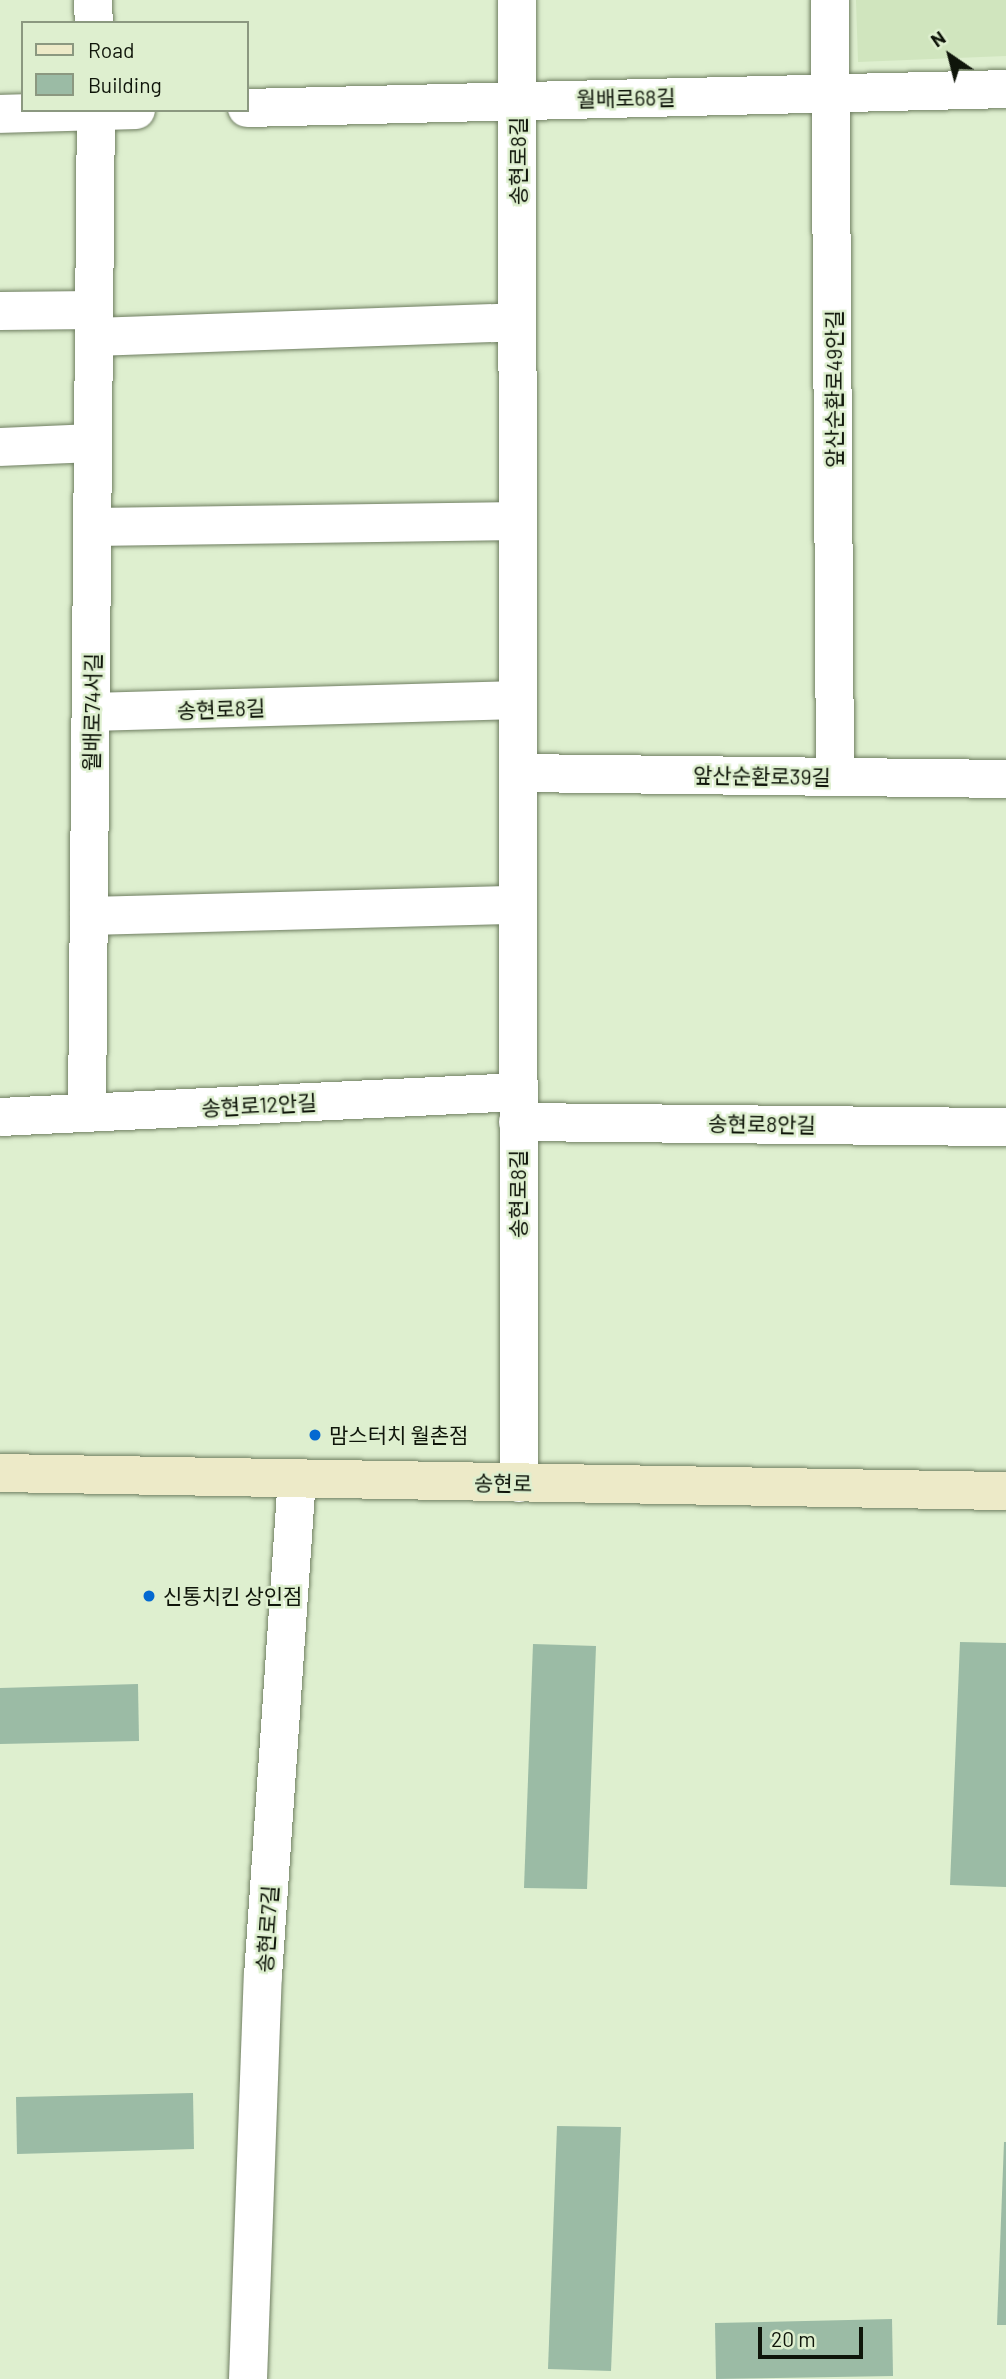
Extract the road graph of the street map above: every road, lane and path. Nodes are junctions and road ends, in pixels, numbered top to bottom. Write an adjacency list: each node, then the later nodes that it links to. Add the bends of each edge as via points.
1 (93, 0): 4 (street)
2 (517, 0): 7 (street, 송현로8길)
3 (830, 0): 6 (street, 앞산순환로49안길)
4 (94, 21)
5 (1006, 89): 6 (street, 월배로68길)
6 (832, 93): 7 (street, 월배로68길); 22 (street, 앞산순환로49안길)
7 (518, 101): 8 (street, 월배로68길); 13 (street, 송현로8길)
8 (248, 108)
9 (64, 112): 11 (street)
10 (96, 112): 14 (street, 월배로74서길)
11 (0, 114)
12 (0, 311): 14 (street)
13 (517, 322): 14 (street); 17 (street, 송현로8길)
14 (94, 323): 15 (street, 월배로74서길)
15 (92, 443): 16 (street); 18 (street, 월배로74서길)
16 (0, 447)
17 (518, 521): 18 (street); 19 (street, 송현로8길)
18 (94, 527): 20 (street, 월배로74서길)
19 (518, 701): 20 (street, 송현로8길); 21 (street, 송현로8길)
20 (92, 712): 25 (street, 월배로74서길)
21 (518, 773): 22 (street, 앞산순환로39길); 24 (street, 송현로8길)
22 (835, 777): 23 (street, 앞산순환로39길)
23 (1006, 779)
24 (518, 905): 25 (street); 26 (street, 송현로8길)
25 (89, 916): 27 (street, 월배로74서길)
26 (518, 1107): 27 (street, 송현로12안길); 29 (street, 송현로8안길); 32 (street, 송현로8길)
27 (87, 1114): 28 (street, 송현로12안길)
28 (0, 1117)
29 (1006, 1127)
30 (0, 1473): 31 (main road, 송현로)
31 (297, 1480): 32 (main road, 송현로); 34 (street, 송현로7길, via 264,1976)
32 (519, 1483): 33 (main road, 송현로)
33 (1006, 1491)
34 (248, 2379)

